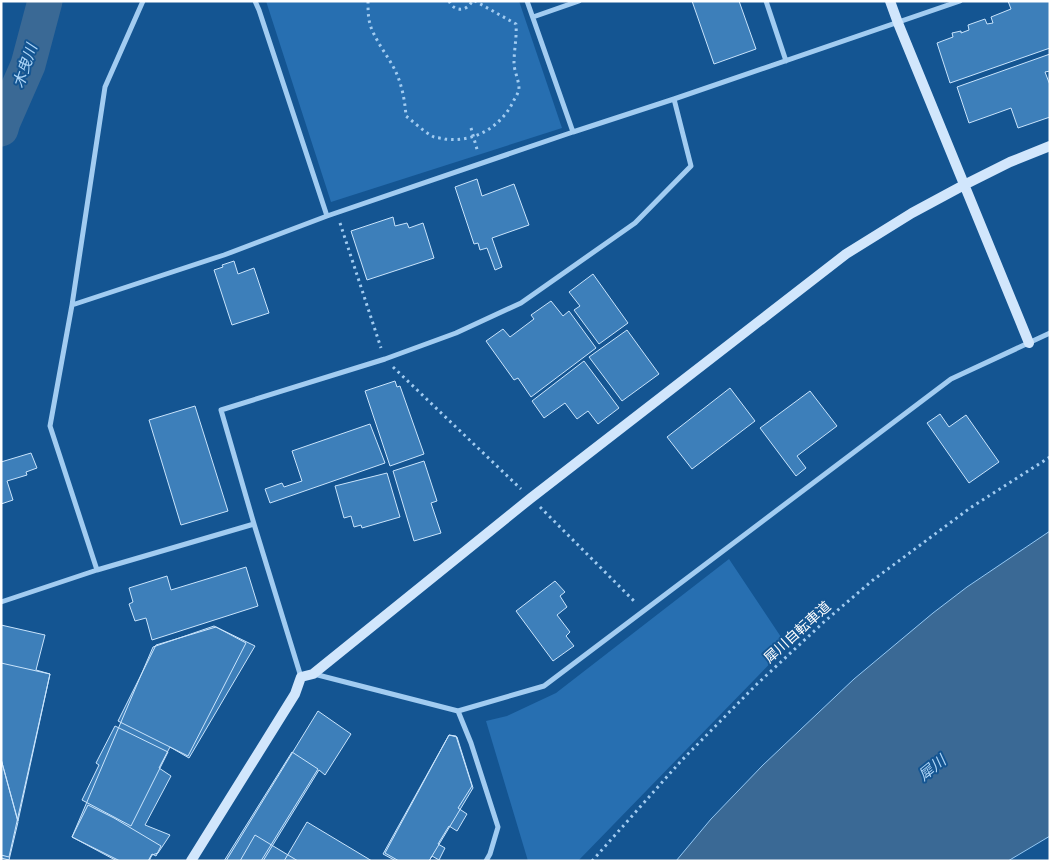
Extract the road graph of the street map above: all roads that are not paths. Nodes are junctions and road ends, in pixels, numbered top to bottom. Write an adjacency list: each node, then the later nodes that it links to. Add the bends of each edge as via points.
1 (143, 1): 16 (street, via 105,88)
2 (255, 1): 15 (street)
3 (527, 1): 8 (street)
4 (579, 1): 8 (street)
5 (766, 1): 10 (street)
6 (890, 1): 9 (street)
7 (960, 1): 9 (street)
8 (533, 17): 12 (street)
9 (898, 23): 10 (street); 14 (street)
10 (786, 61): 11 (street)
11 (674, 99): 12 (street); 19 (street, via 691,166 634,223 521,303 456,333 385,359 221,410)
12 (573, 132): 15 (street)
13 (1050, 146): 14 (street)
14 (964, 185): 18 (street); 22 (street, via 846,254 531,498)
15 (327, 216): 16 (street)
16 (72, 305): 20 (street, via 50,426)
17 (1050, 333): 18 (street)
18 (1029, 343): 24 (street, via 951,379 544,686)
19 (254, 524): 20 (street); 23 (street)
20 (97, 570): 21 (street)
21 (1, 602)
22 (313, 674): 23 (street); 24 (street)
23 (302, 677): 25 (street, via 295,694)
24 (458, 711): 26 (street, via 498,827)
25 (191, 861)
26 (486, 861)

